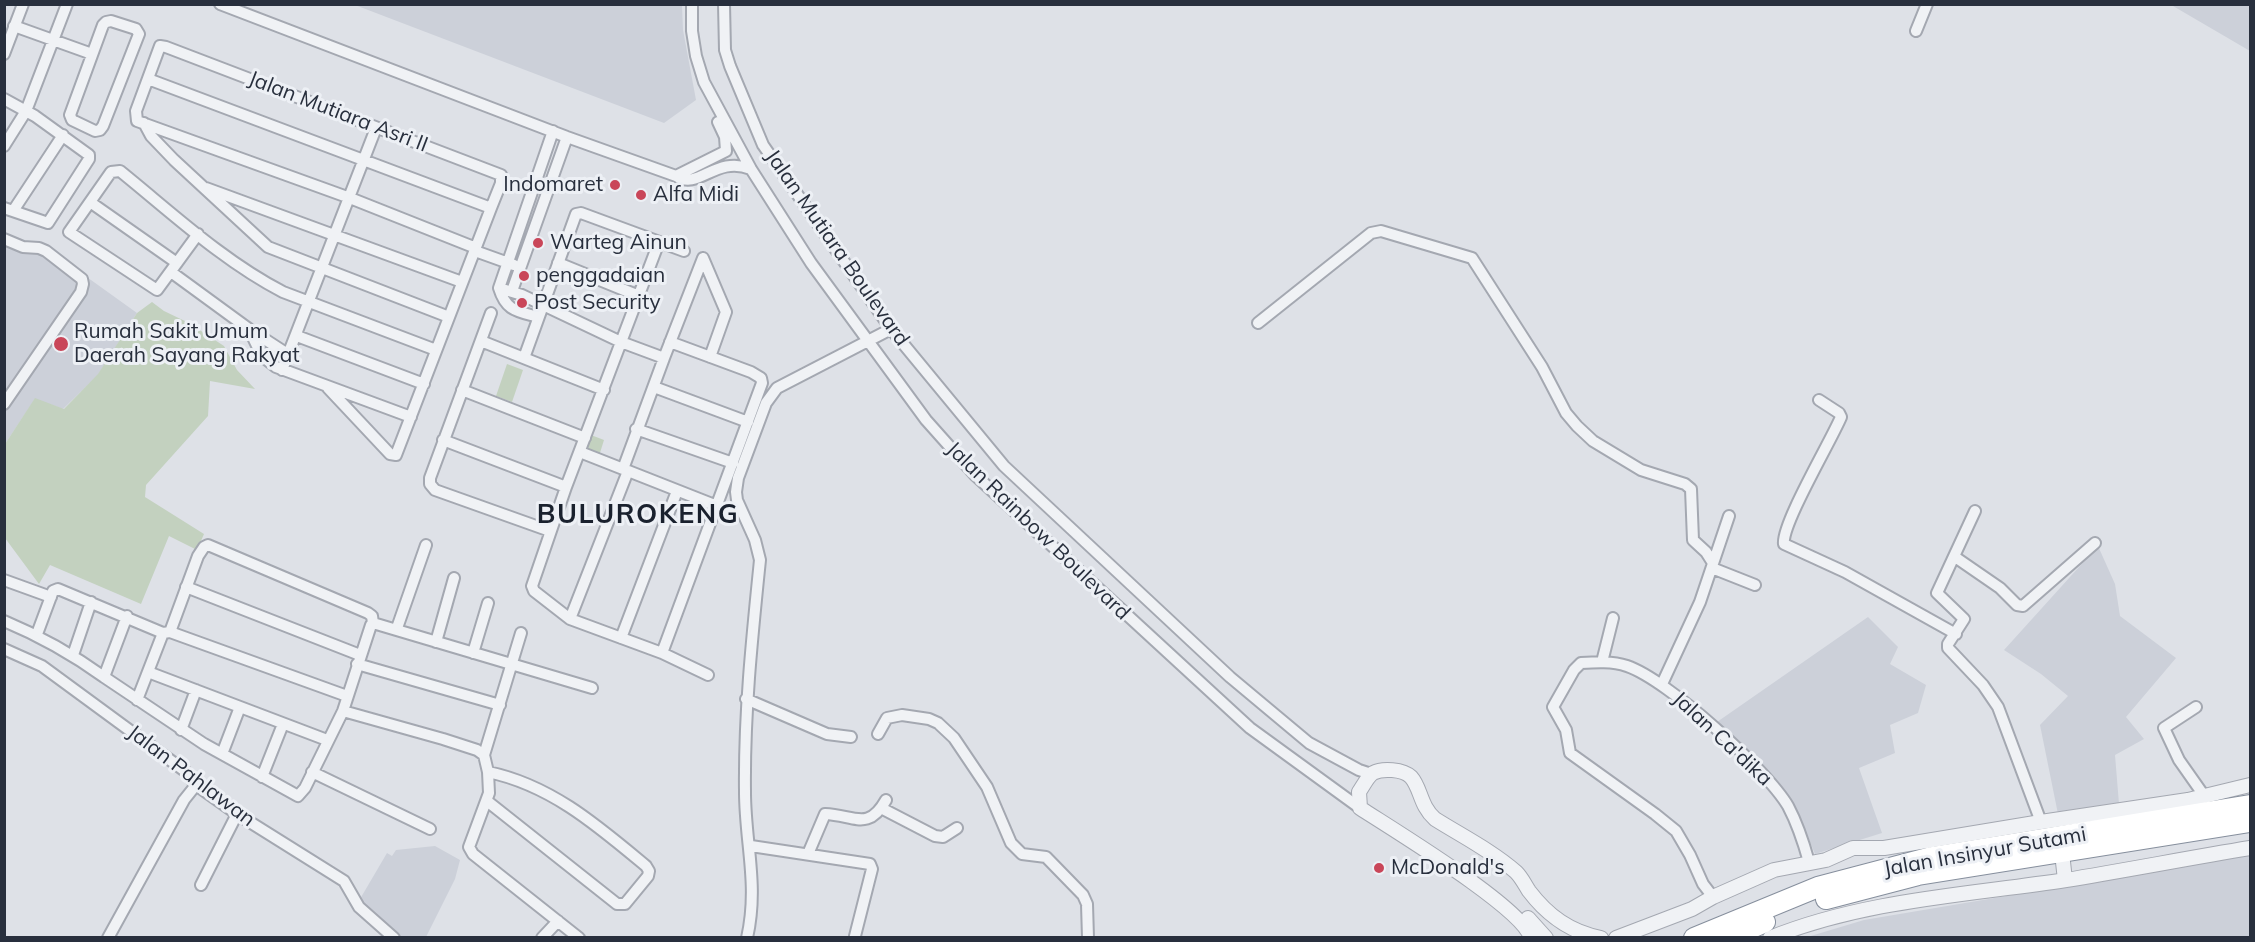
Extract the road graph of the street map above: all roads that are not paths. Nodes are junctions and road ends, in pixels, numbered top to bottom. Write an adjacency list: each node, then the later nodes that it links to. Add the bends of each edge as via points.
1 (23, 4): 7 (street)
2 (67, 4): 9 (street)
3 (220, 4): 18 (street, Jalan Mutiara Boulevard)
4 (692, 4): 13 (street, Jalan Rainbow Boulevard, via 693,39)
5 (724, 4): 56 (street, Jalan Mutiara Boulevard, via 725,50 763,145)
6 (1927, 4): 8 (street)
7 (14, 26): 9 (street); 10 (street)
8 (1916, 31)
9 (53, 40): 11 (street); 15 (street)
10 (4, 54)
11 (92, 54): 11 (street, via 103,25 109,21 136,29 139,34 103,126 97,131 70,117)
12 (148, 80): 16 (street, via 136,116 137,121); 17 (street, Jalan Mutiara Asri II, via 158,48 166,47); 22 (street)
13 (705, 86): 23 (street, Jalan Rainbow Boulevard); 24 (street, via 706,98 725,137 726,151)
14 (4, 99): 15 (street)
15 (26, 111): 19 (street); 21 (street)
16 (144, 123): 27 (street, via 151,136); 28 (street)
17 (376, 128): 22 (street); 30 (street, Jalan Mutiara Asri II, via 498,173 501,183)
18 (553, 131): 20 (street, Jalan Mutiara Boulevard); 25 (street)
19 (63, 135): 31 (street); 31 (street, via 87,152 89,159 52,218 46,223)
20 (567, 137): 24 (street, Jalan Mutiara Boulevard); 26 (street)
21 (4, 146)
22 (364, 161): 28 (street); 30 (street)
23 (751, 170): 24 (street, Jalan Mutiara Boulevard, via 730,164 692,180); 61 (street, Jalan Rainbow Boulevard, via 811,263)
24 (676, 176)
25 (536, 181): 26 (street); 32 (street)
26 (549, 185): 33 (street)
27 (201, 186): 35 (street); 44 (street, via 268,247)
28 (350, 198): 35 (street); 38 (street)
29 (90, 202): 34 (street, via 111,172 120,171); 43 (street); 43 (street, via 70,234 153,289 160,288)
30 (491, 208): 38 (street)
31 (9, 210)
32 (524, 217): 33 (street); 40 (street)
33 (537, 221): 42 (street)
34 (198, 234): 43 (street); 49 (street, via 268,284)
35 (335, 236): 44 (street); 45 (street)
36 (4, 239): 74 (street, via 46,251 82,279 83,284)
37 (659, 242): 39 (street); 41 (street, via 578,213); 48 (street)
38 (475, 249): 40 (street); 45 (street)
39 (684, 252)
40 (508, 263): 42 (street); 46 (street)
41 (558, 263): 48 (street); 50 (street)
42 (520, 267): 47 (street)
43 (174, 268): 55 (street)
44 (323, 268): 49 (street); 52 (street)
45 (462, 282): 52 (street)
46 (499, 288): 47 (street); 53 (street, via 509,308)
47 (512, 291): 50 (street)
48 (639, 296): 59 (street)
49 (309, 302): 57 (street); 62 (street)
50 (543, 305): 53 (street); 59 (street)
51 (491, 313): 58 (street)
52 (449, 317): 62 (street)
53 (538, 317): 66 (street)
54 (1258, 323): 93 (street, via 1371,233 1381,231 1472,258 1577,426 1632,465 1691,489 1693,540 1706,552)
55 (249, 329): 63 (street); 67 (street, via 262,356)
56 (891, 329): 61 (street); 82 (street, Jalan Mutiara Boulevard)
57 (297, 336): 63 (street); 68 (street)
58 (481, 341): 66 (street); 71 (street)
59 (621, 342): 64 (street); 72 (street)
60 (670, 342): 64 (street); 65 (street); 65 (street, via 703,258 726,312)
61 (869, 342): 127 (street, via 777,388 766,403 738,478 737,500 760,560); 149 (street, Jalan Rainbow Boulevard, via 927,420 975,475 1250,728)
62 (436, 350): 68 (street)
63 (289, 355): 67 (street)
64 (664, 357): 69 (street)
65 (710, 357): 76 (street, via 761,378)
66 (524, 358): 72 (street)
67 (282, 369): 70 (street)
68 (424, 384): 75 (street)
69 (654, 387): 76 (street); 77 (street)
70 (328, 388): 75 (street); 75 (street, via 392,456 398,454)
71 (462, 390): 78 (street); 79 (street)
72 (604, 390): 78 (street)
73 (1819, 400): 110 (street, via 1841,417 1792,514 1784,544 1845,572)
74 (4, 404)
75 (411, 417)
76 (748, 422): 81 (street)
77 (636, 429): 81 (street); 83 (street)
78 (585, 438): 80 (street)
79 (443, 440): 84 (street); 89 (street, via 430,478 435,490)
80 (580, 452): 83 (street); 84 (street)
81 (733, 463): 86 (street)
82 (1004, 466): 142 (street, Jalan Rainbow Boulevard, via 1230,677 1309,743)
83 (625, 470): 85 (street); 103 (street)
84 (566, 486): 89 (street)
85 (677, 491): 86 (street); 111 (street)
86 (715, 511): 115 (street)
87 (1976, 511): 92 (street)
88 (1729, 516): 93 (street)
89 (550, 531): 103 (street, via 533,589)
90 (2095, 543): 92 (street, via 2023,606)
91 (426, 545): 106 (street)
92 (1955, 557): 110 (street, via 1937,593 1964,619)
93 (1712, 565): 96 (street); 123 (street, via 1700,602)
94 (454, 578): 112 (street)
95 (4, 580): 98 (street)
96 (1755, 585)
97 (186, 587): 105 (street, via 198,556 208,545 368,613); 107 (street); 117 (street)
98 (51, 597): 99 (street, via 59,589); 109 (street)
99 (91, 602): 101 (street); 116 (street)
100 (488, 603): 114 (street)
101 (127, 616): 107 (street); 122 (street)
102 (1613, 618): 118 (street)
103 (570, 619): 111 (street)
104 (4, 621): 109 (street)
105 (373, 623): 106 (street); 117 (street)
106 (396, 628): 112 (street)
107 (166, 632): 120 (street); 126 (street)
108 (521, 633): 119 (street)
109 (37, 634): 116 (street)
110 (1956, 634): 151 (street, via 1948,648 1998,707)
111 (621, 638): 115 (street)
112 (436, 642): 114 (street)
113 (4, 649): 144 (street, Jalan Pahlawan, via 42,666 76,690 185,771)
114 (473, 653): 119 (street)
115 (662, 653): 121 (street)
116 (73, 655): 122 (street)
117 (359, 659): 126 (street); 129 (street)
118 (1602, 663): 123 (street, Jalan Ca'dika, via 1628,666); 162 (street, via 1578,665 1553,705 1566,730 1570,753 1676,831)
119 (513, 664): 124 (street); 129 (street)
120 (148, 672): 125 (street); 128 (street)
121 (708, 675)
122 (104, 677): 128 (street)
123 (1662, 684): 158 (street, Jalan Ca'dika, via 1776,789 1789,807)
124 (592, 688)
125 (196, 690): 130 (street); 134 (street)
126 (347, 696): 132 (street)
127 (746, 699): 136 (street, via 826,734); 155 (street, via 745,795)
128 (137, 700): 134 (street)
129 (500, 705): 139 (street)
130 (240, 707): 133 (street); 138 (street)
131 (2196, 707): 146 (street, via 2164,728 2179,760)
132 (343, 711): 137 (street); 139 (street, via 443,739)
133 (283, 724): 137 (street); 143 (street)
134 (182, 730): 138 (street)
135 (878, 734): 172 (street, via 887,718 896,715 928,719 945,728 984,780 1011,843 1022,854 1046,857 1083,895)
136 (851, 736)
137 (327, 740): 140 (street)
138 (222, 754): 143 (street)
139 (484, 755): 141 (street)
140 (312, 772): 143 (street, via 299,796); 154 (street)
141 (488, 772): 147 (street); 147 (street, via 513,778 572,807 646,866 648,876 625,904 616,904)
142 (1371, 774): 149 (street, via 1359,792); 164 (street, via 1401,771 1411,777 1427,812 1519,874)
143 (262, 777)
144 (196, 785): 150 (street, Jalan Pahlawan); 167 (street)
145 (2250, 785): 146 (street)
146 (2205, 797): 151 (street, via 2057,825)
147 (487, 801): 163 (street, via 470,850)
148 (2250, 806): 176 (highway, Jalan Insinyur Sutami, via 1932,857 1818,887)
149 (1360, 808): 166 (street, via 1494,897 1530,933)
150 (237, 814): 161 (street); 168 (street, Jalan Pahlawan, via 344,881 359,907)
151 (2040, 822): 158 (street, via 1884,848 1853,848 1826,860)
152 (2250, 822): 177 (highway, Jalan Insinyur Sutami, via 1918,875 1822,900)
153 (957, 828): 157 (street, via 943,837 935,836 884,804 874,817 866,820 825,814)
154 (430, 829)
155 (751, 846): 157 (street); 171 (street, via 752,907)
156 (2250, 848): 160 (street)
157 (808, 854): 165 (street, via 872,866)
158 (1809, 862): 162 (street, via 1774,870)
159 (2063, 862): 160 (street)
160 (2065, 880): 178 (street, via 1851,913)
161 (201, 885)
162 (1713, 897): 175 (street)
163 (558, 921): 169 (street); 170 (street)
164 (1557, 921): 173 (street, via 1562,928); 174 (street)
165 (855, 936)
166 (1540, 936)
167 (108, 938)
168 (394, 938)
169 (542, 938)
170 (579, 938)
171 (747, 938)
172 (1088, 938)
173 (1558, 938)
174 (1601, 938)
175 (1616, 938)
176 (1694, 938)
177 (1729, 938)
178 (1770, 938)

